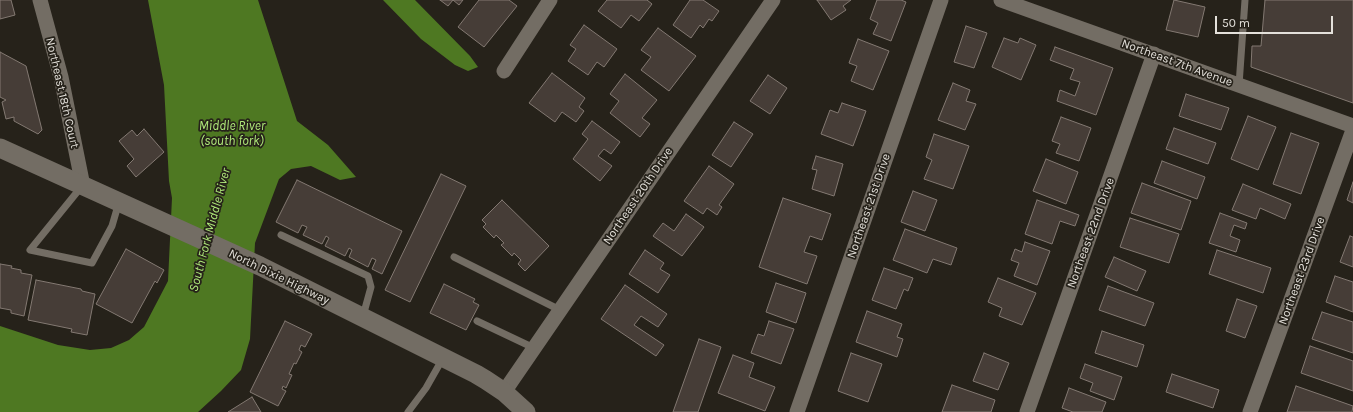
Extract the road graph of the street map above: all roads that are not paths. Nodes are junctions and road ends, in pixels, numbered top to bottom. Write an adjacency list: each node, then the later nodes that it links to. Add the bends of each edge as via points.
1 (40, 0): 13 (street, Northeast 18th Court, via 61,77)
2 (773, 0): 17 (street, Northeast 20th Drive)
3 (941, 0): 25 (street, Northeast 21st Drive)
4 (1001, 0): 7 (street, Northeast 7th Avenue)
5 (1245, 0): 9 (lane)
6 (548, 1): 8 (street)
7 (1154, 54): 9 (street, Northeast 7th Avenue); 26 (street, Northeast 22nd Drive)
8 (504, 71)
9 (1239, 85): 10 (street, Northeast 7th Avenue)
10 (1353, 126)
11 (1353, 130): 27 (street, Northeast 23rd Drive)
12 (0, 148): 13 (street, North Dixie Highway)
13 (83, 186): 14 (street, North Dixie Highway); 14 (lane, via 30,250 92,264 112,226)
14 (119, 202): 18 (street, North Dixie Highway, via 260,266)
15 (281, 235): 18 (lane, via 368,276 371,287)
16 (454, 257): 17 (lane)
17 (560, 310): 20 (street, Northeast 20th Drive)
18 (362, 318): 21 (street, North Dixie Highway)
19 (477, 322): 20 (lane)
20 (534, 348): 22 (street, Northeast 20th Drive)
21 (443, 358): 22 (street, North Dixie Highway); 23 (lane, via 426,388)
22 (504, 392): 24 (street, North Dixie Highway)
23 (408, 412)
24 (526, 412)
25 (797, 412)
26 (1027, 412)
27 (1250, 412)

